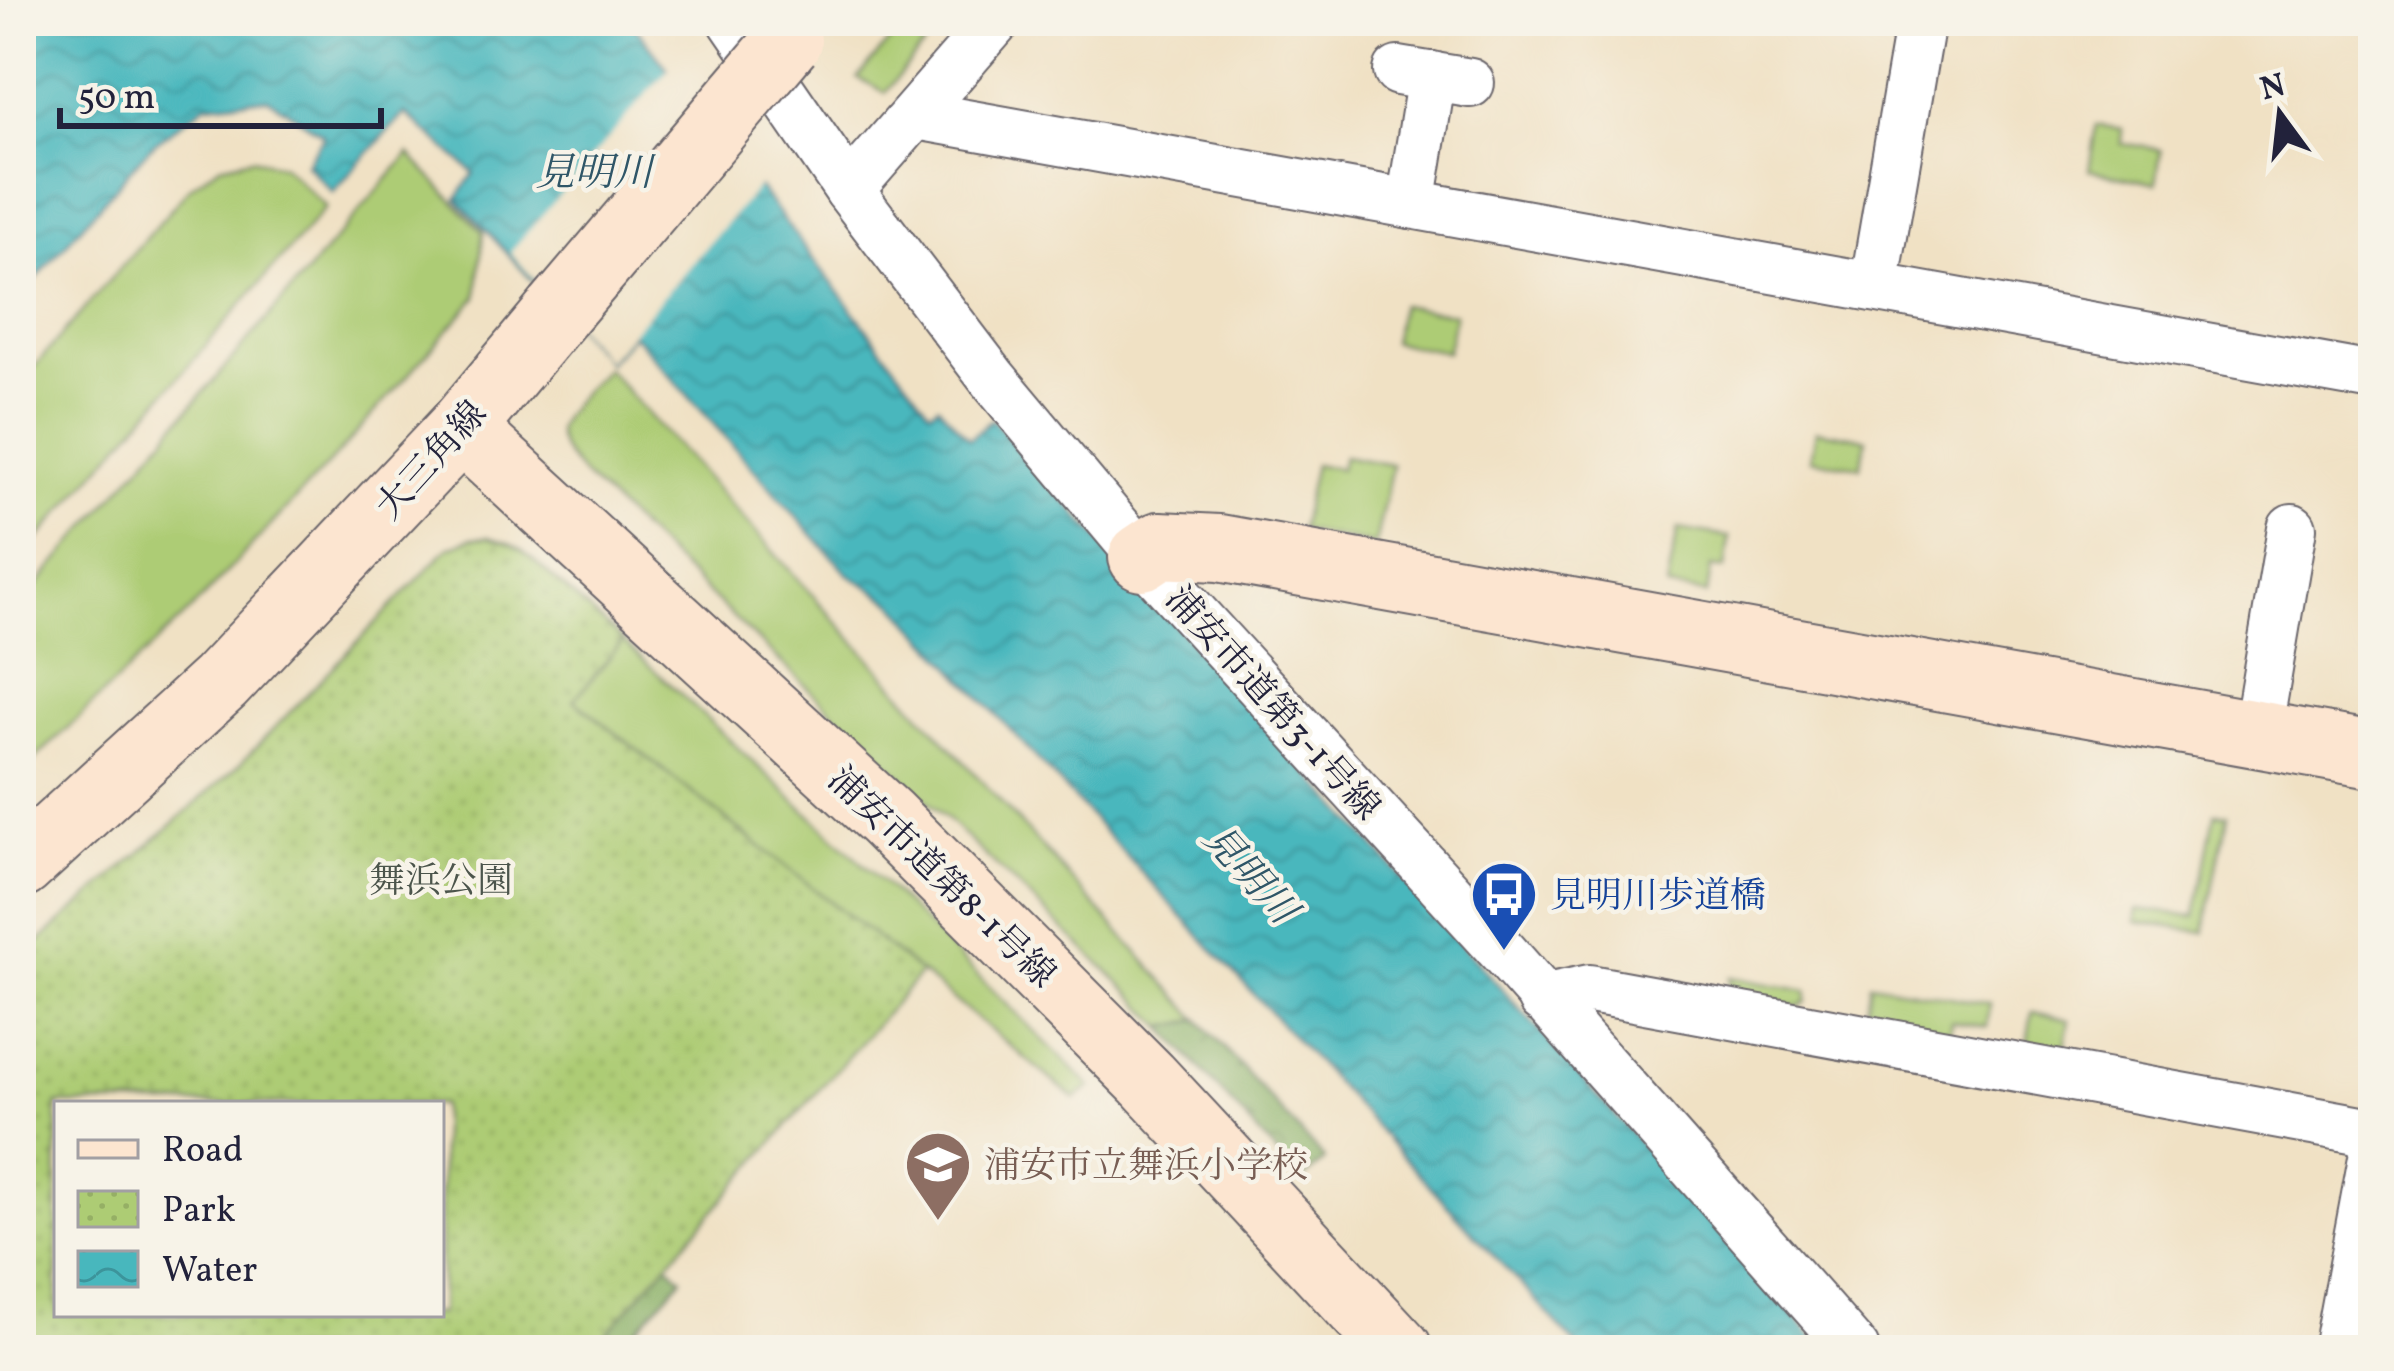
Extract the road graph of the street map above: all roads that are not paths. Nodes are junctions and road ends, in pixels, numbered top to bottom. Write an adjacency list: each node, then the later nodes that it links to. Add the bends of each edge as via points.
1 (996, 21): 5 (street)
2 (1920, 21): 8 (street)
3 (776, 28): 6 (street, 浦安市道第3-1号線); 10 (street, 大三角線, bridge)
4 (1433, 77): 7 (street)
5 (916, 115): 6 (street); 7 (street)
6 (849, 190): 12 (street, 浦安市道第3-1号線)
7 (1411, 204): 8 (street)
8 (1874, 287): 9 (street)
9 (2373, 377)
10 (461, 428): 15 (street, 大三角線, via 220,683); 19 (street, 浦安市道第8-1号線, via 916,847 1148,1079)
11 (2292, 527): 13 (street)
12 (1142, 557): 13 (street, via 1160,545 1220,548); 16 (street, 浦安市道第3-1号線)
13 (2257, 734): 14 (street)
14 (2373, 755)
15 (21, 865)
16 (1542, 999): 17 (street, via 1590,988); 20 (street, 浦安市道第3-1号線)
17 (2373, 1132)
18 (2373, 1158): 21 (street)
19 (1399, 1350)
20 (1855, 1350)
21 (2337, 1350)

